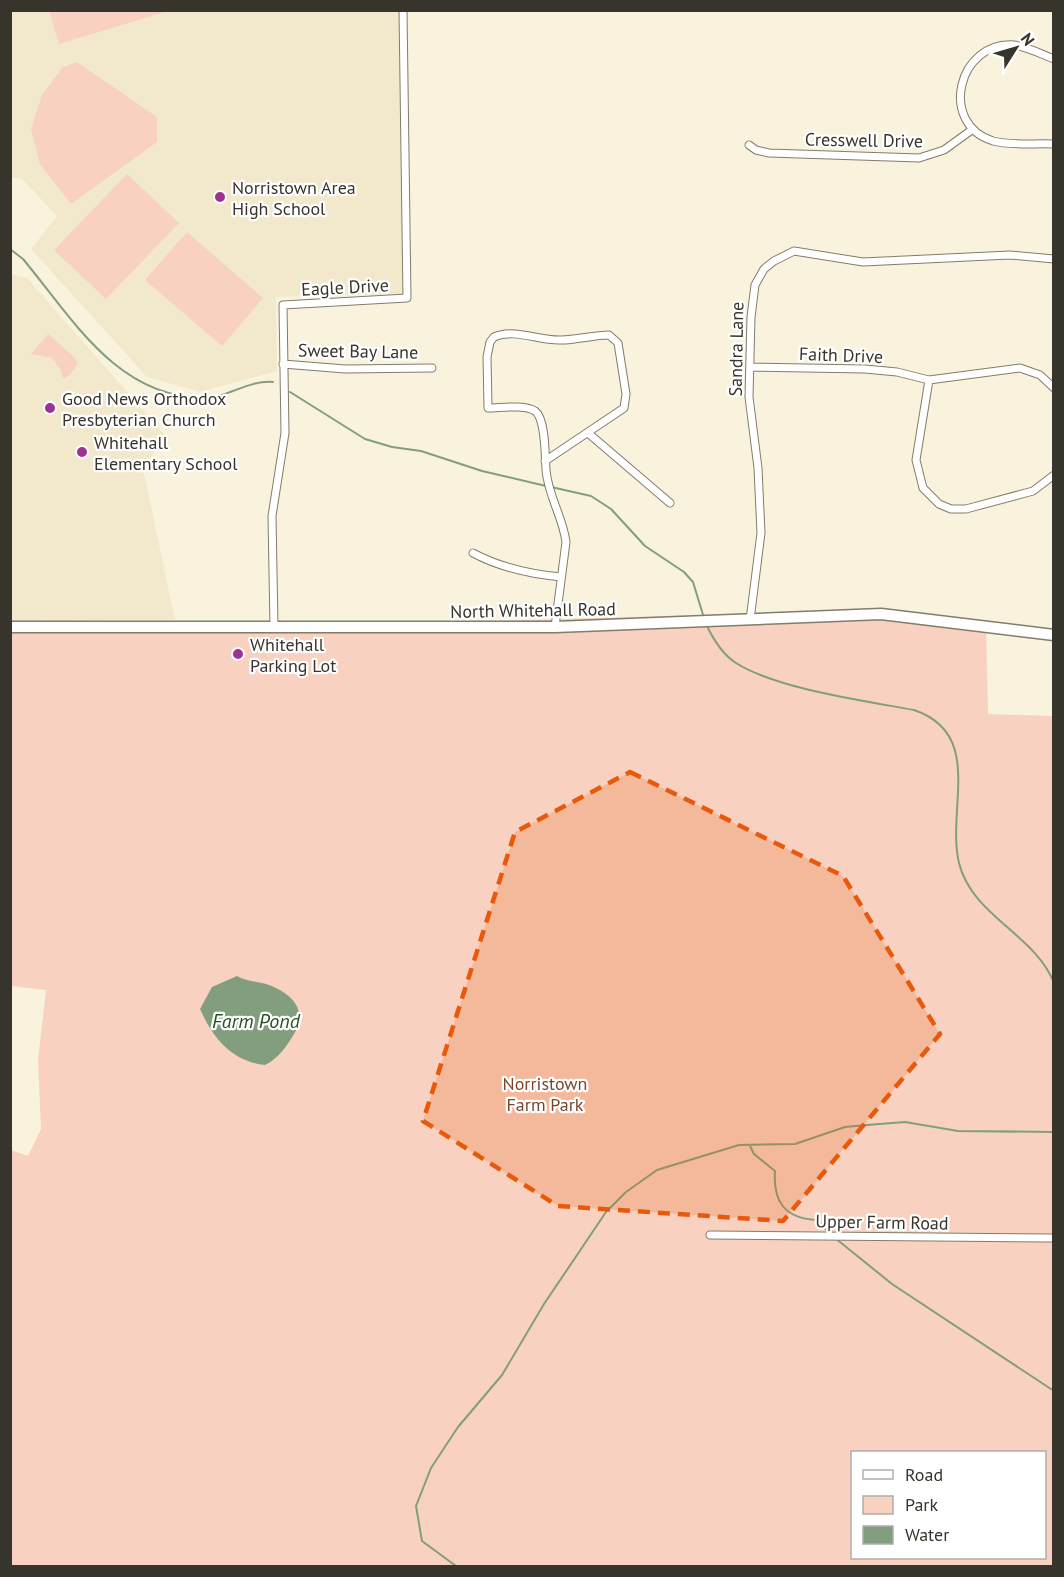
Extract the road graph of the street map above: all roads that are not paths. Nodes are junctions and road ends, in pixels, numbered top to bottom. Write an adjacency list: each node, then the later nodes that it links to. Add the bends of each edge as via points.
1 (403, 10): 7 (street, Eagle Drive, via 407,298 283,306)
2 (1053, 59): 3 (street, via 1025,47 1007,45 992,48 974,59 960,87 961,108)
3 (973, 129): 4 (street, via 994,141); 5 (street, Cresswell Drive, via 944,150 919,158 769,153)
4 (1053, 144)
5 (749, 145)
6 (1053, 259): 8 (street, Sandra Lane, via 1011,255 863,261 794,251 764,269 755,285)
7 (284, 364): 9 (street, Sweet Bay Lane, via 345,369); 20 (street, Eagle Drive, via 285,433 271,529)
8 (751, 367): 10 (street, Faith Drive, via 865,369); 18 (street, Sandra Lane, via 749,397 761,533)
9 (432, 368)
10 (929, 380): 11 (street, Faith Drive, via 1020,368 1040,375); 14 (street, via 916,460 923,488 939,504 966,509 1033,491)
11 (1053, 388)
12 (588, 433): 13 (street); 13 (street, via 619,413 627,401 615,338 602,335 560,340 522,334 494,337 487,357 488,408 535,411 543,429); 15 (street)
13 (545, 461): 17 (street, via 547,484 565,529)
14 (1053, 475)
15 (670, 503)
16 (473, 553): 17 (street, via 521,572)
17 (561, 577): 21 (street)
18 (750, 620): 21 (main road, North Whitehall Road); 22 (main road, North Whitehall Road, via 881,614)
19 (10, 627): 20 (main road, North Whitehall Road)
20 (274, 627): 21 (main road, North Whitehall Road)
21 (555, 627)
22 (1053, 635)
23 (710, 1235): 24 (street, Upper Farm Road)
24 (1053, 1238)

